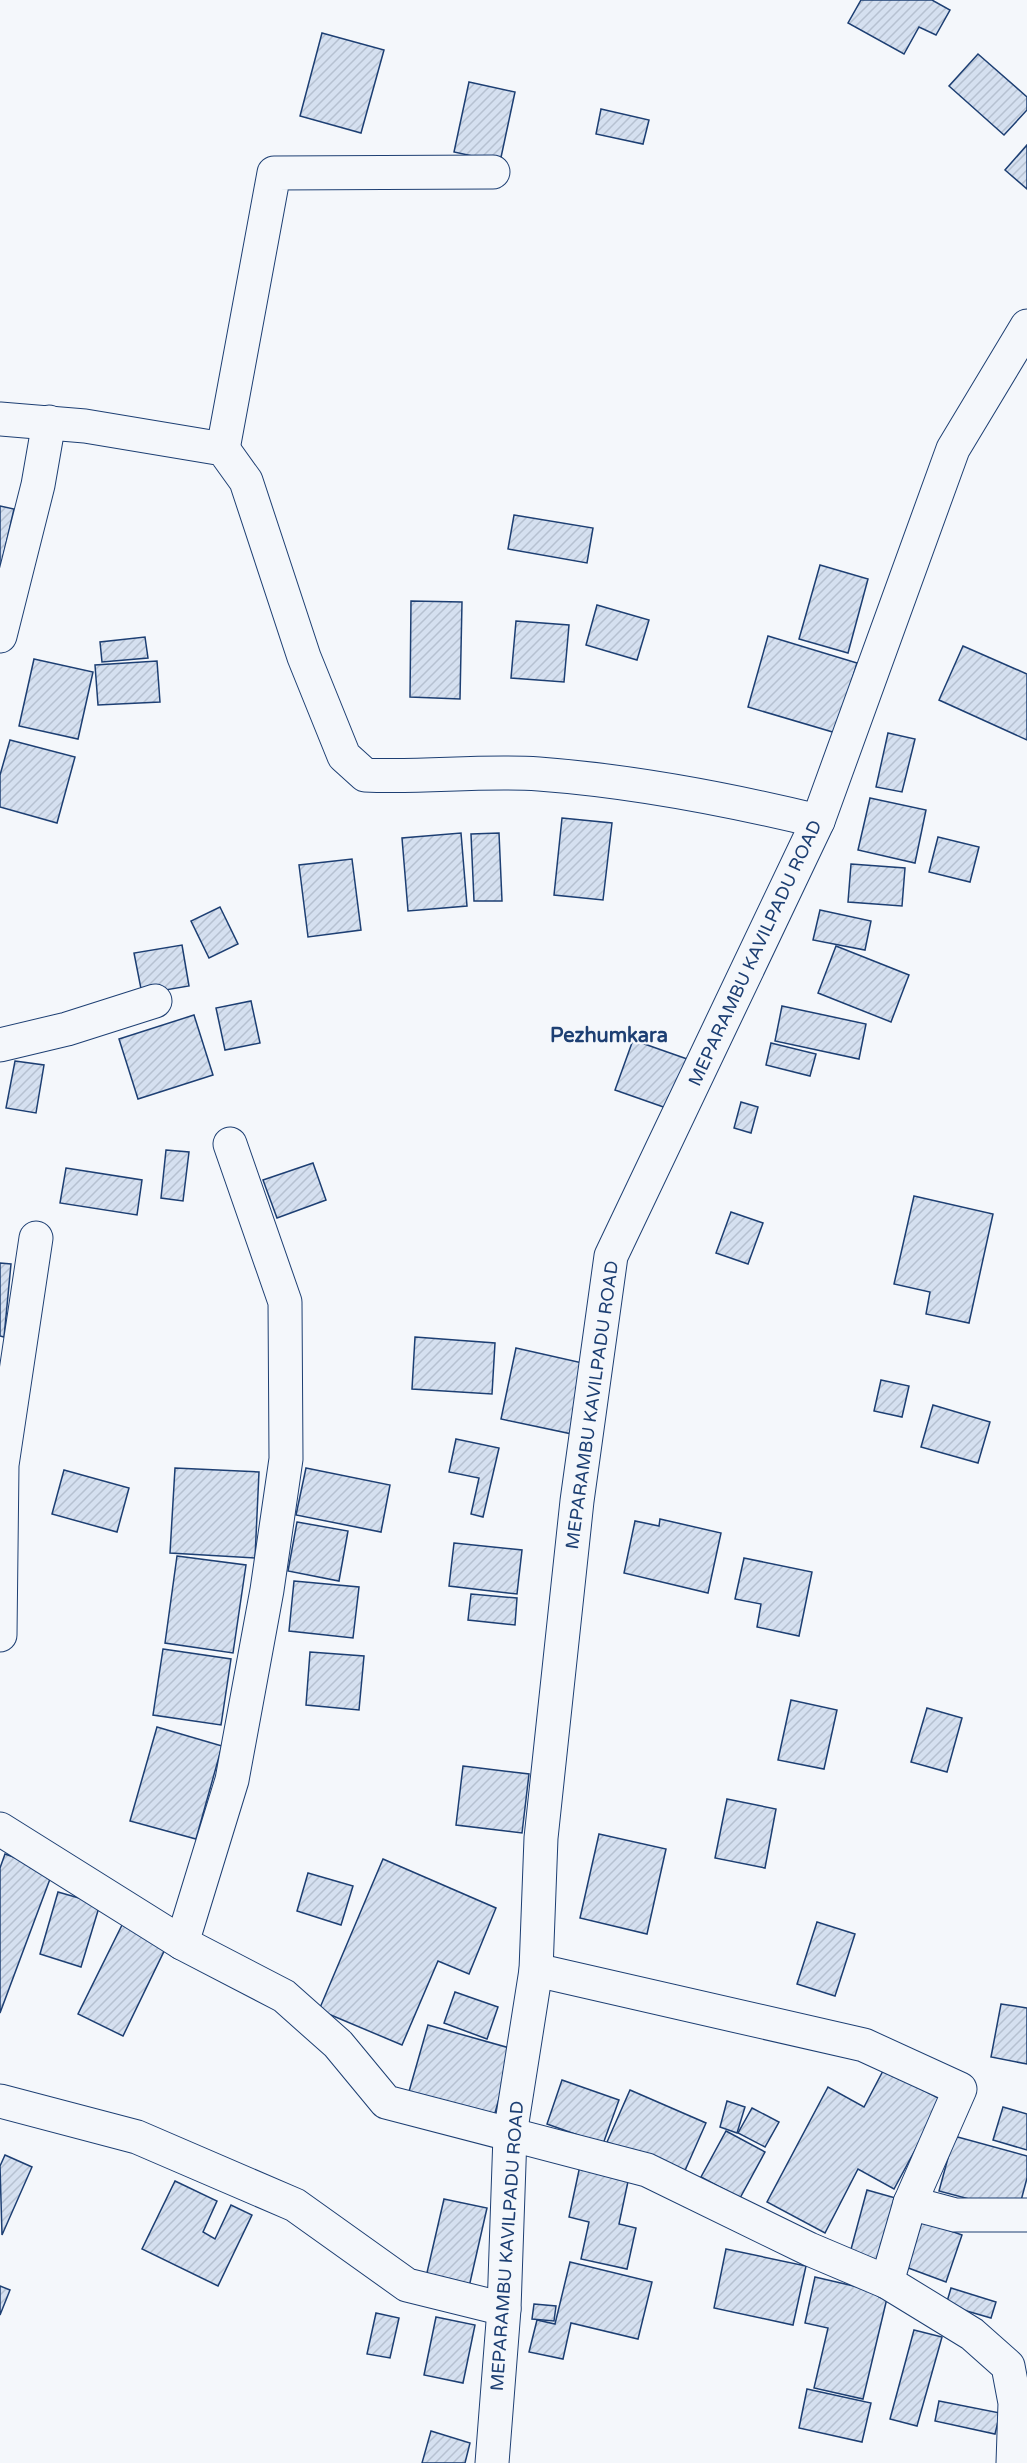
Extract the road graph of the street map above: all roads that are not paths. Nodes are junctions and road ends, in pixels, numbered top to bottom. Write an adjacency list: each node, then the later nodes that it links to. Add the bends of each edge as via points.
1 (493, 172): 5 (street, via 274,173)
2 (1027, 326): 7 (street, MEPARAMBU KAVILPADU ROAD, via 953,449)
3 (0, 419): 4 (street)
4 (50, 422): 5 (street); 6 (street)
5 (223, 449): 7 (street, via 246,481 304,657 344,756 365,775 538,774 633,785)
6 (0, 636)
7 (818, 821): 15 (street, MEPARAMBU KAVILPADU ROAD, via 611,1256 578,1501 542,1826)
8 (155, 1001): 9 (street)
9 (0, 1045)
10 (230, 1144): 14 (street, via 285,1302 286,1459 232,1780)
11 (36, 1238): 12 (street, via 2,1465)
12 (0, 1635)
13 (0, 1829): 14 (street)
14 (182, 1943): 17 (street, via 284,1996 338,2044 386,2102)
15 (536, 1970): 17 (street, MEPARAMBU KAVILPADU ROAD); 18 (street, via 864,2045 960,2089)
16 (0, 2101): 21 (street, via 137,2137 295,2205 407,2285)
17 (510, 2135): 20 (street, via 647,2170 809,2249); 21 (street, MEPARAMBU KAVILPADU ROAD)
18 (910, 2203): 19 (street, via 955,2215); 20 (street)
19 (1027, 2215)
20 (887, 2282): 23 (street, via 972,2334 1008,2366 1016,2403)
21 (504, 2309): 22 (street, MEPARAMBU KAVILPADU ROAD)
22 (492, 2463)
23 (1013, 2463)

